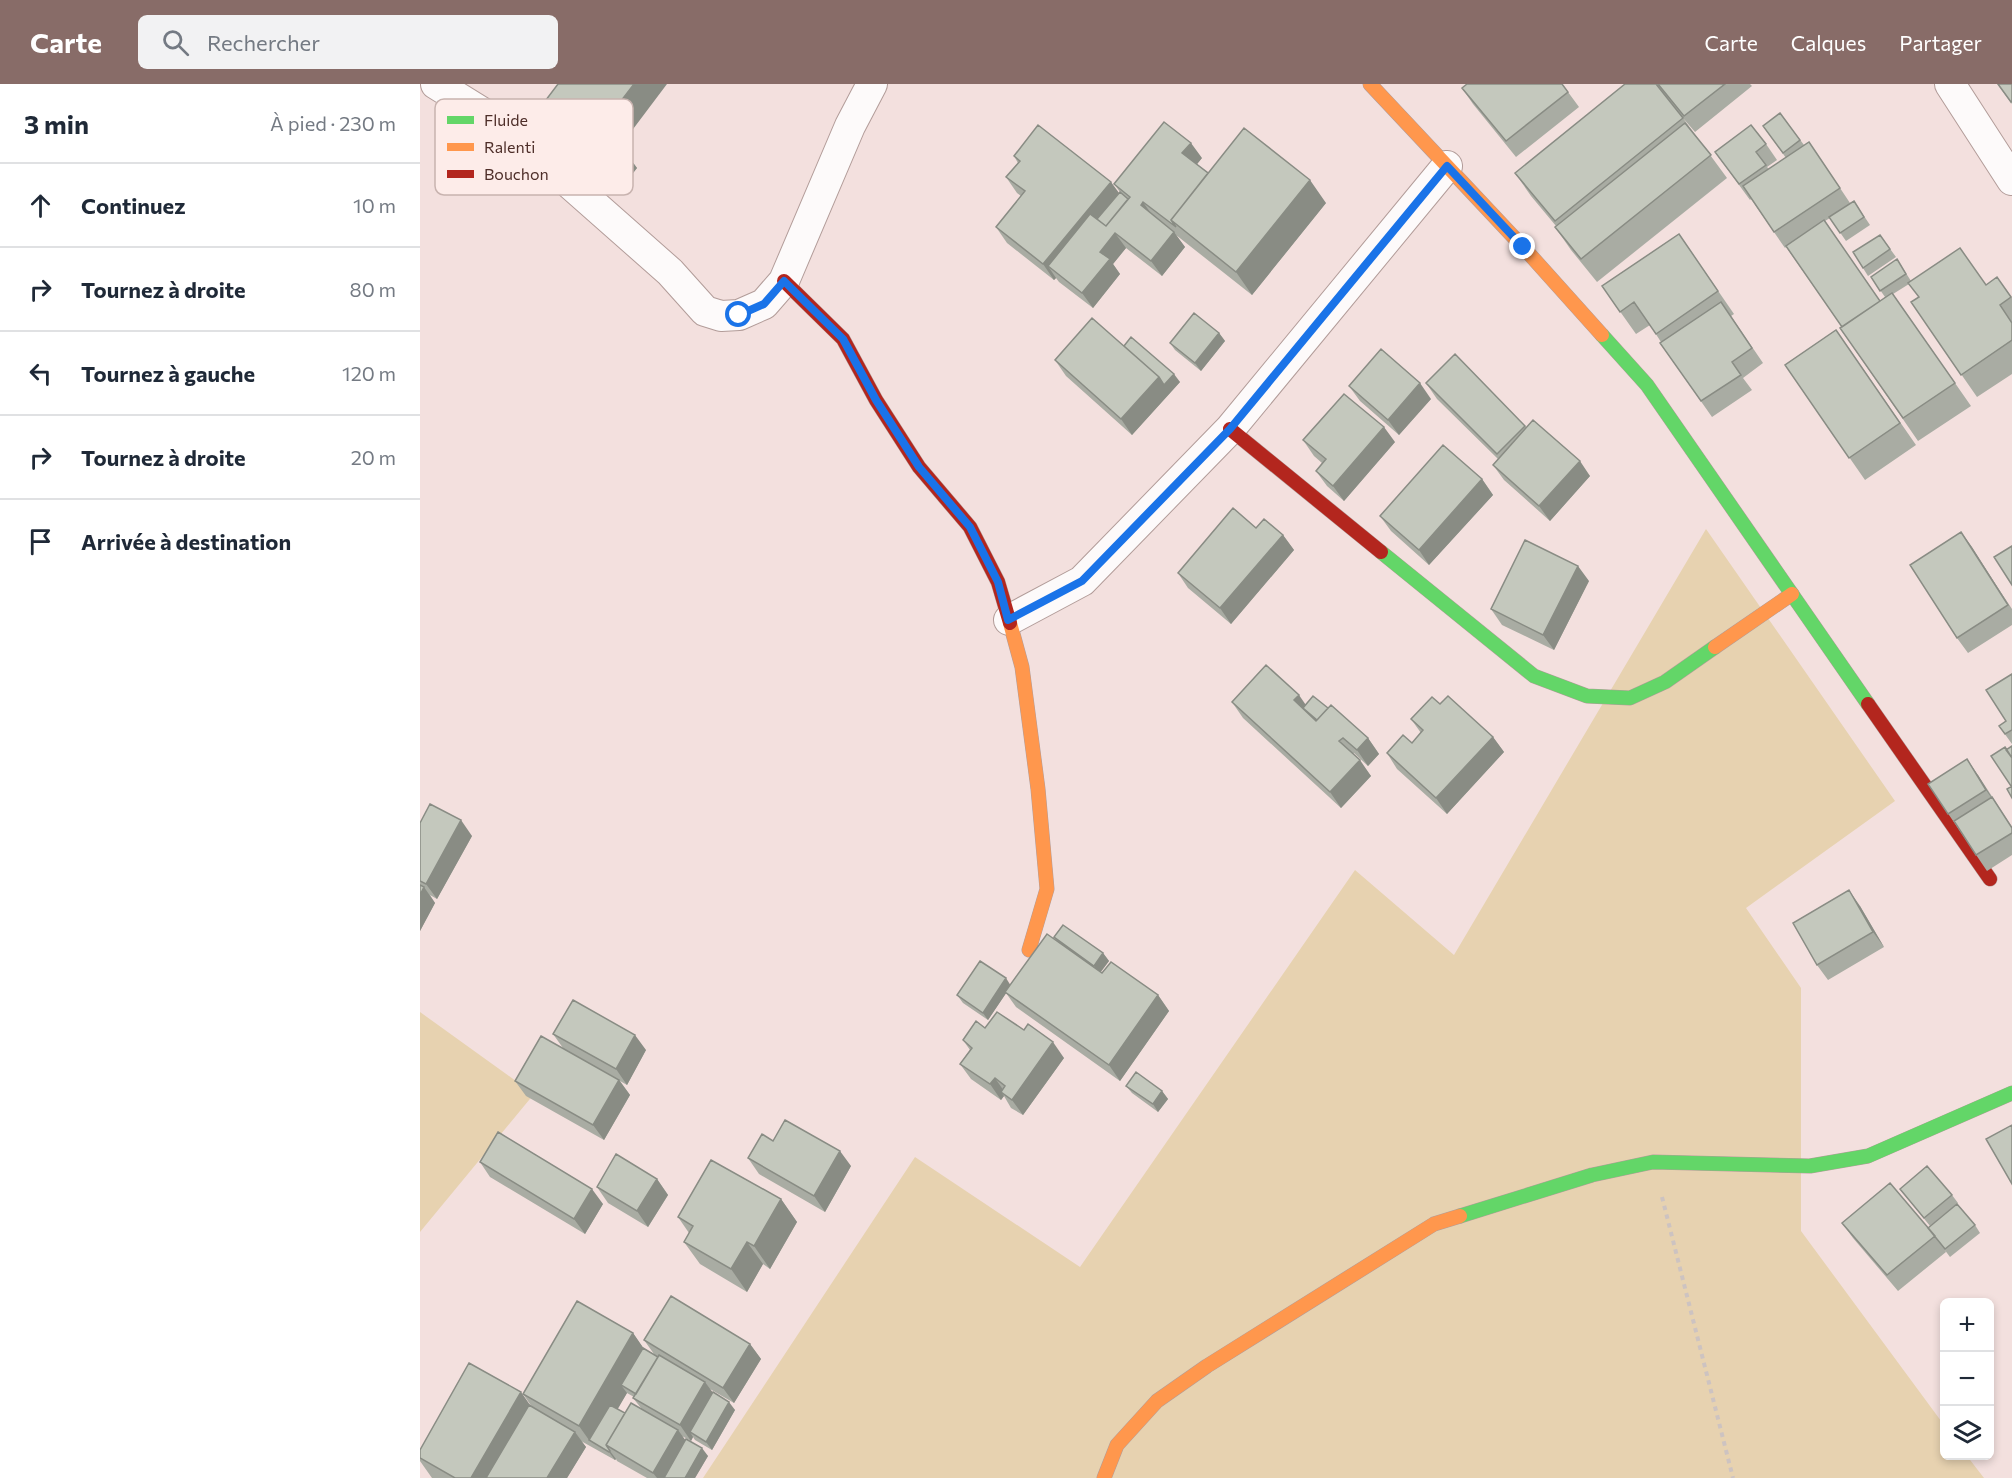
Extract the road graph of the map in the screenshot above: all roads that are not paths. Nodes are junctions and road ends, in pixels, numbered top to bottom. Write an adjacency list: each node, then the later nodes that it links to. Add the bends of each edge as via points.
1 (436, 84): 5 (street)
2 (872, 84): 9 (street)
3 (1370, 84): 6 (street)
4 (1950, 84): 7 (street)
5 (460, 99)
6 (1447, 166): 10 (street); 11 (street, via 1647,386)
7 (2012, 180)
8 (582, 195): 9 (street, via 670,272 705,311 721,316 739,315 764,304)
9 (784, 281): 12 (street, via 843,339 919,467 970,527 998,582)
10 (1230, 429): 11 (street, via 1534,676 1587,696 1630,698 1665,682); 12 (street, via 1082,581)
11 (1792, 594): 13 (street)
12 (1008, 620): 14 (street, via 1022,667 1047,889)
13 (1990, 879)
14 (1029, 950)
15 (2012, 1093): 16 (street, via 1868,1156 1810,1166 1653,1162 1592,1175 1434,1224 1157,1401 1118,1445)
16 (1104, 1478)

